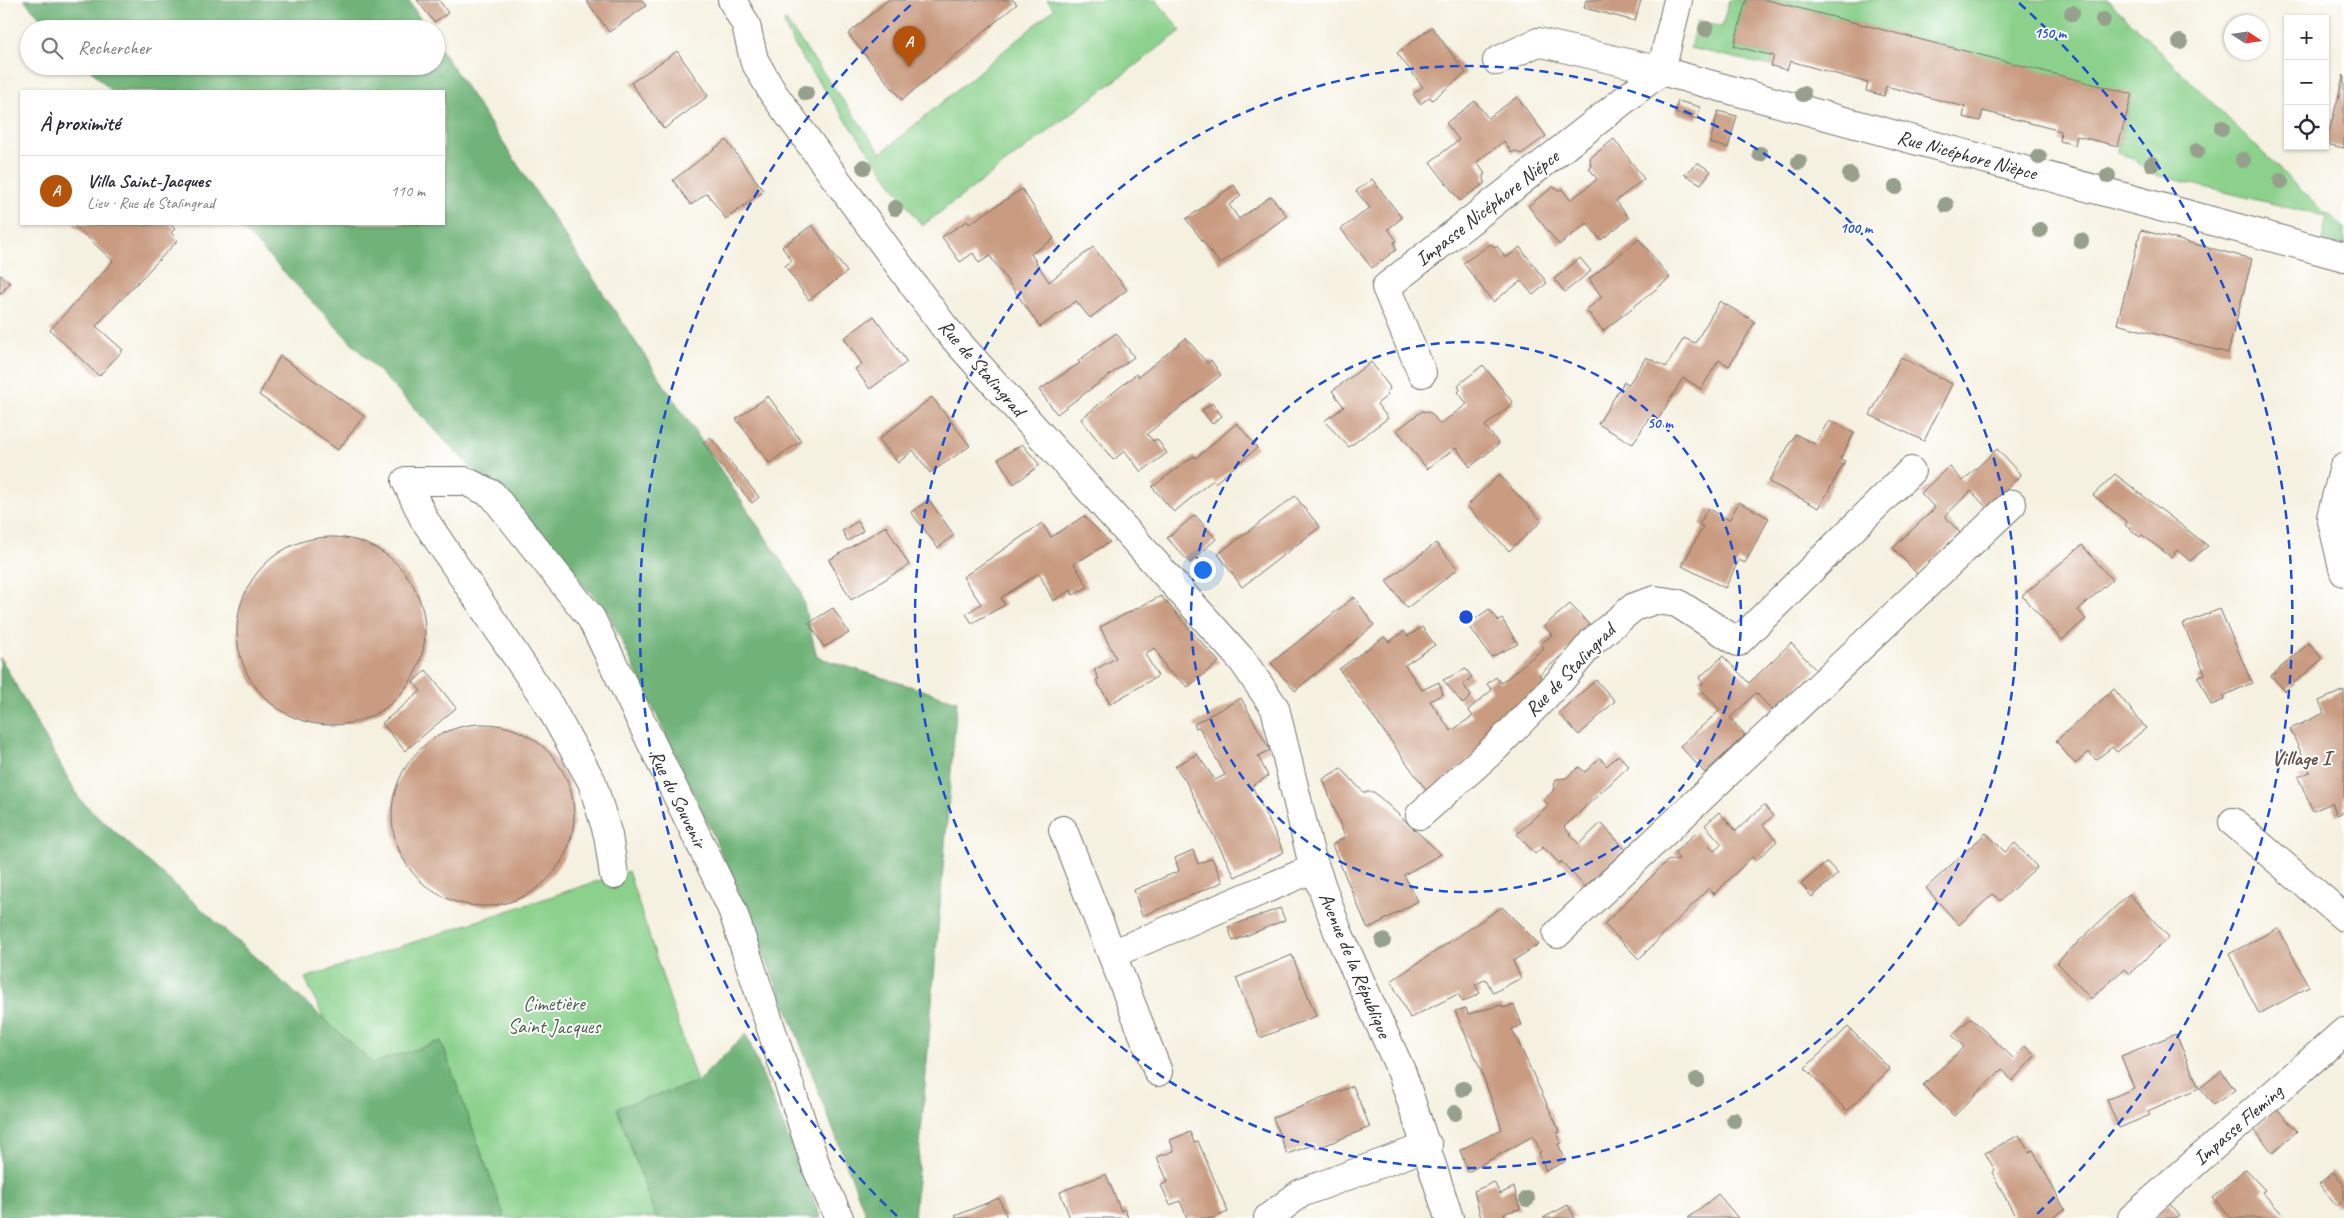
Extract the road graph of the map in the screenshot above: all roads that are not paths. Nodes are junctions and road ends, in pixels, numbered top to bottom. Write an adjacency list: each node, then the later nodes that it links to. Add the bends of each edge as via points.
1 (732, 0): 11 (street, Rue de Stalingrad, via 746,25 754,60 772,93 945,328 1236,652)
2 (1678, 0): 4 (street)
3 (1497, 61): 4 (street, Rue Nicéphore Nièpce, via 1538,42)
4 (1661, 71): 5 (street, Rue Nicéphore Nièpce); 6 (street, Impasse Nicéphore Niépce, via 1386,287)
5 (2344, 258)
6 (1422, 373)
7 (2344, 467): 10 (street, via 2331,517)
8 (1911, 471): 12 (street, Rue de Stalingrad, via 1738,642 1677,603 1655,600 1634,607 1592,641 1562,679 1495,748)
9 (2012, 504): 18 (street)
10 (2344, 572)
11 (1275, 708): 15 (street, Avenue de la République)
12 (1420, 815)
13 (2232, 822): 17 (street)
14 (1063, 830): 19 (street)
15 (1315, 868): 19 (street); 22 (street, Avenue de la République, via 1338,932 1402,1074)
16 (614, 875): 23 (street, Rue du Souvenir, via 608,835 592,782 549,705 424,519 406,481 465,481 492,494 591,618 732,909 817,1169)
17 (2344, 917)
18 (1556, 934)
19 (1112, 954): 21 (street)
20 (2344, 1032): 26 (street, Impasse Fleming)
21 (1158, 1072)
22 (1428, 1146): 24 (street, via 1301,1193); 25 (street, Avenue de la République)
23 (839, 1218)
24 (1268, 1218)
25 (1449, 1218)
26 (2132, 1218)

